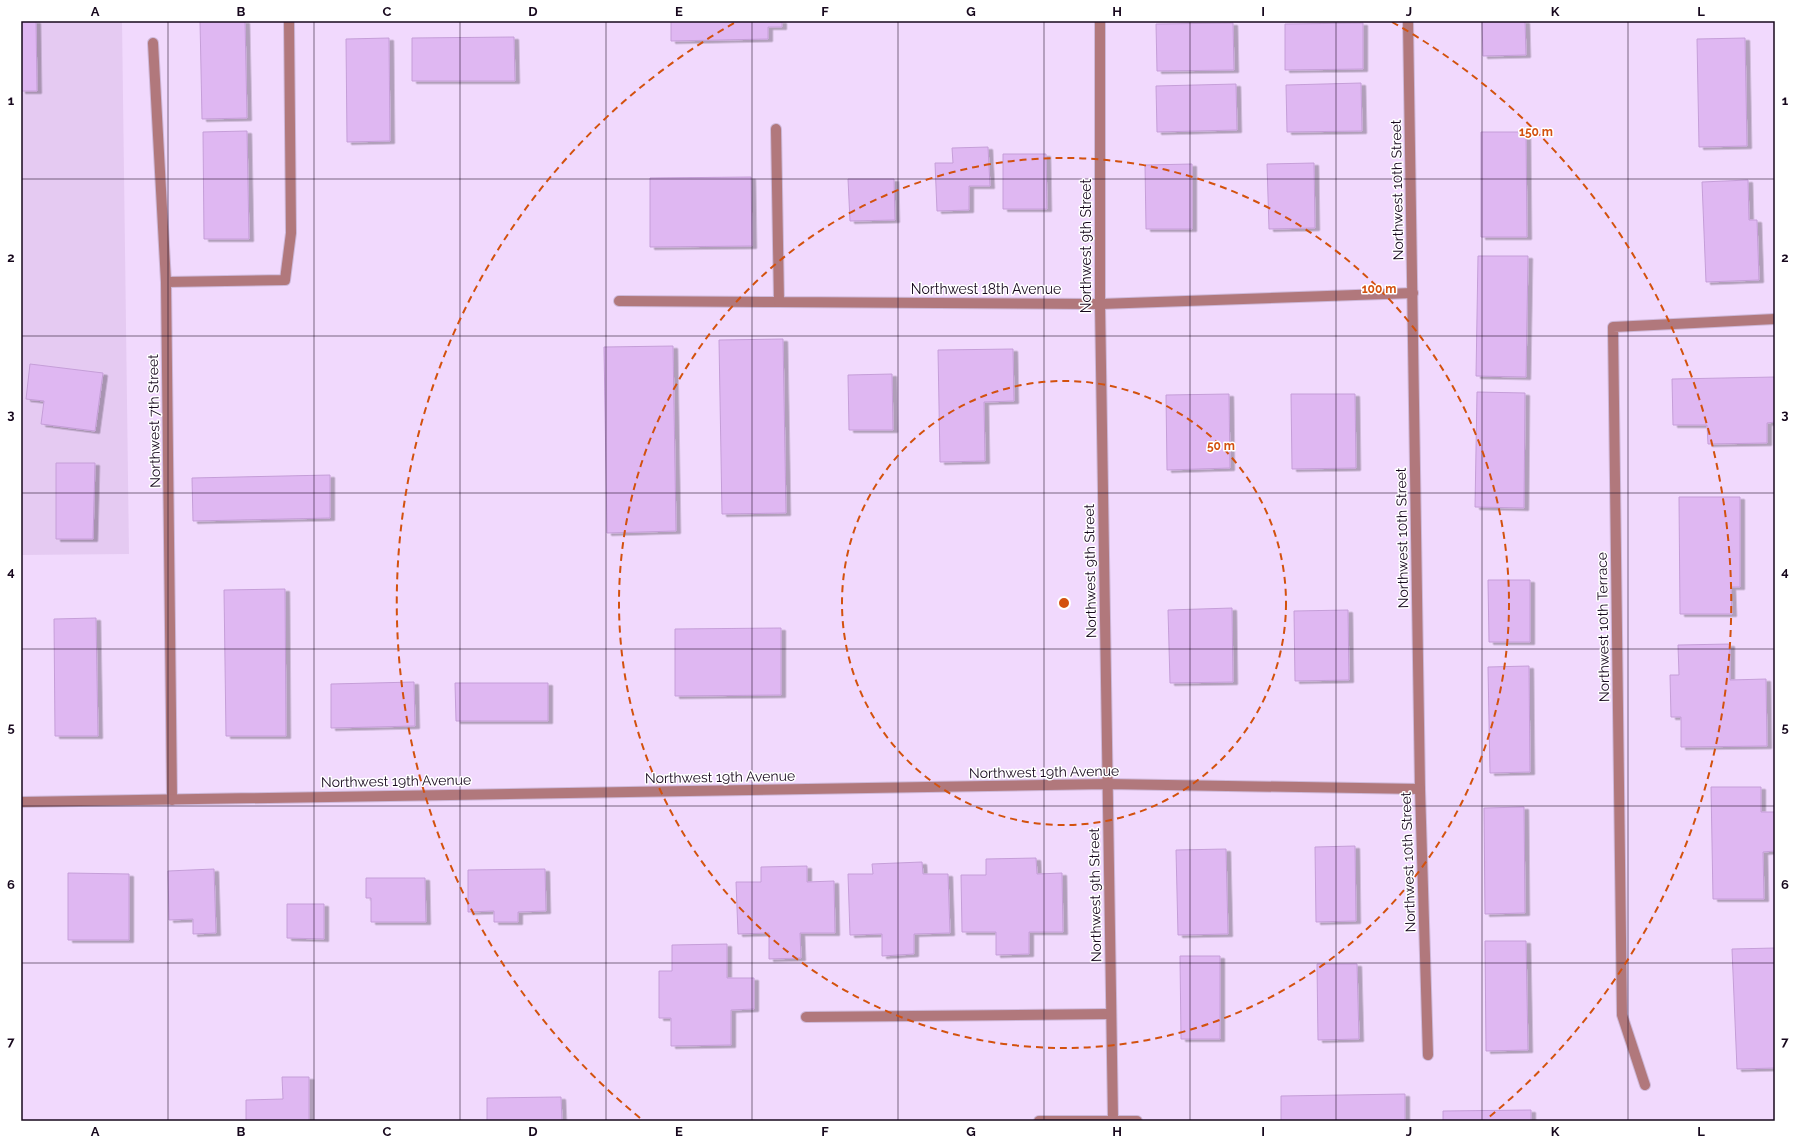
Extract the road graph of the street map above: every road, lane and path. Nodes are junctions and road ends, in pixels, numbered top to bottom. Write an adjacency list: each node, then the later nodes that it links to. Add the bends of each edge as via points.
1 (290, 21): 6 (street, via 291,233 285,280)
2 (1100, 21): 10 (street, Northwest 9th Street)
3 (1408, 21): 7 (street, Northwest 10th Street)
4 (153, 43): 6 (street, Northwest 7th Street)
5 (776, 129): 9 (street)
6 (166, 282): 14 (street, Northwest 7th Street)
7 (1413, 293): 10 (street, Northwest 18th Avenue); 13 (street, Northwest 10th Street)
8 (619, 301): 9 (street, Northwest 18th Avenue)
9 (780, 302): 10 (street, Northwest 18th Avenue)
10 (1100, 304): 12 (street, Northwest 9th Street)
11 (1775, 318): 19 (street, Northwest 10th Terrace, via 1613,327 1622,1015)
12 (1107, 784): 13 (street, Northwest 19th Avenue); 14 (street, Northwest 19th Avenue); 16 (street, Northwest 9th Street)
13 (1420, 789): 18 (street, Northwest 10th Street)
14 (172, 800): 15 (street, Northwest 19th Avenue)
15 (21, 802)
16 (1110, 1014): 17 (street); 20 (street, Northwest 9th Street)
17 (806, 1017)
18 (1428, 1055)
19 (1645, 1085)
20 (1113, 1120): 21 (street); 22 (street)
21 (1039, 1121)
22 (1137, 1121)

